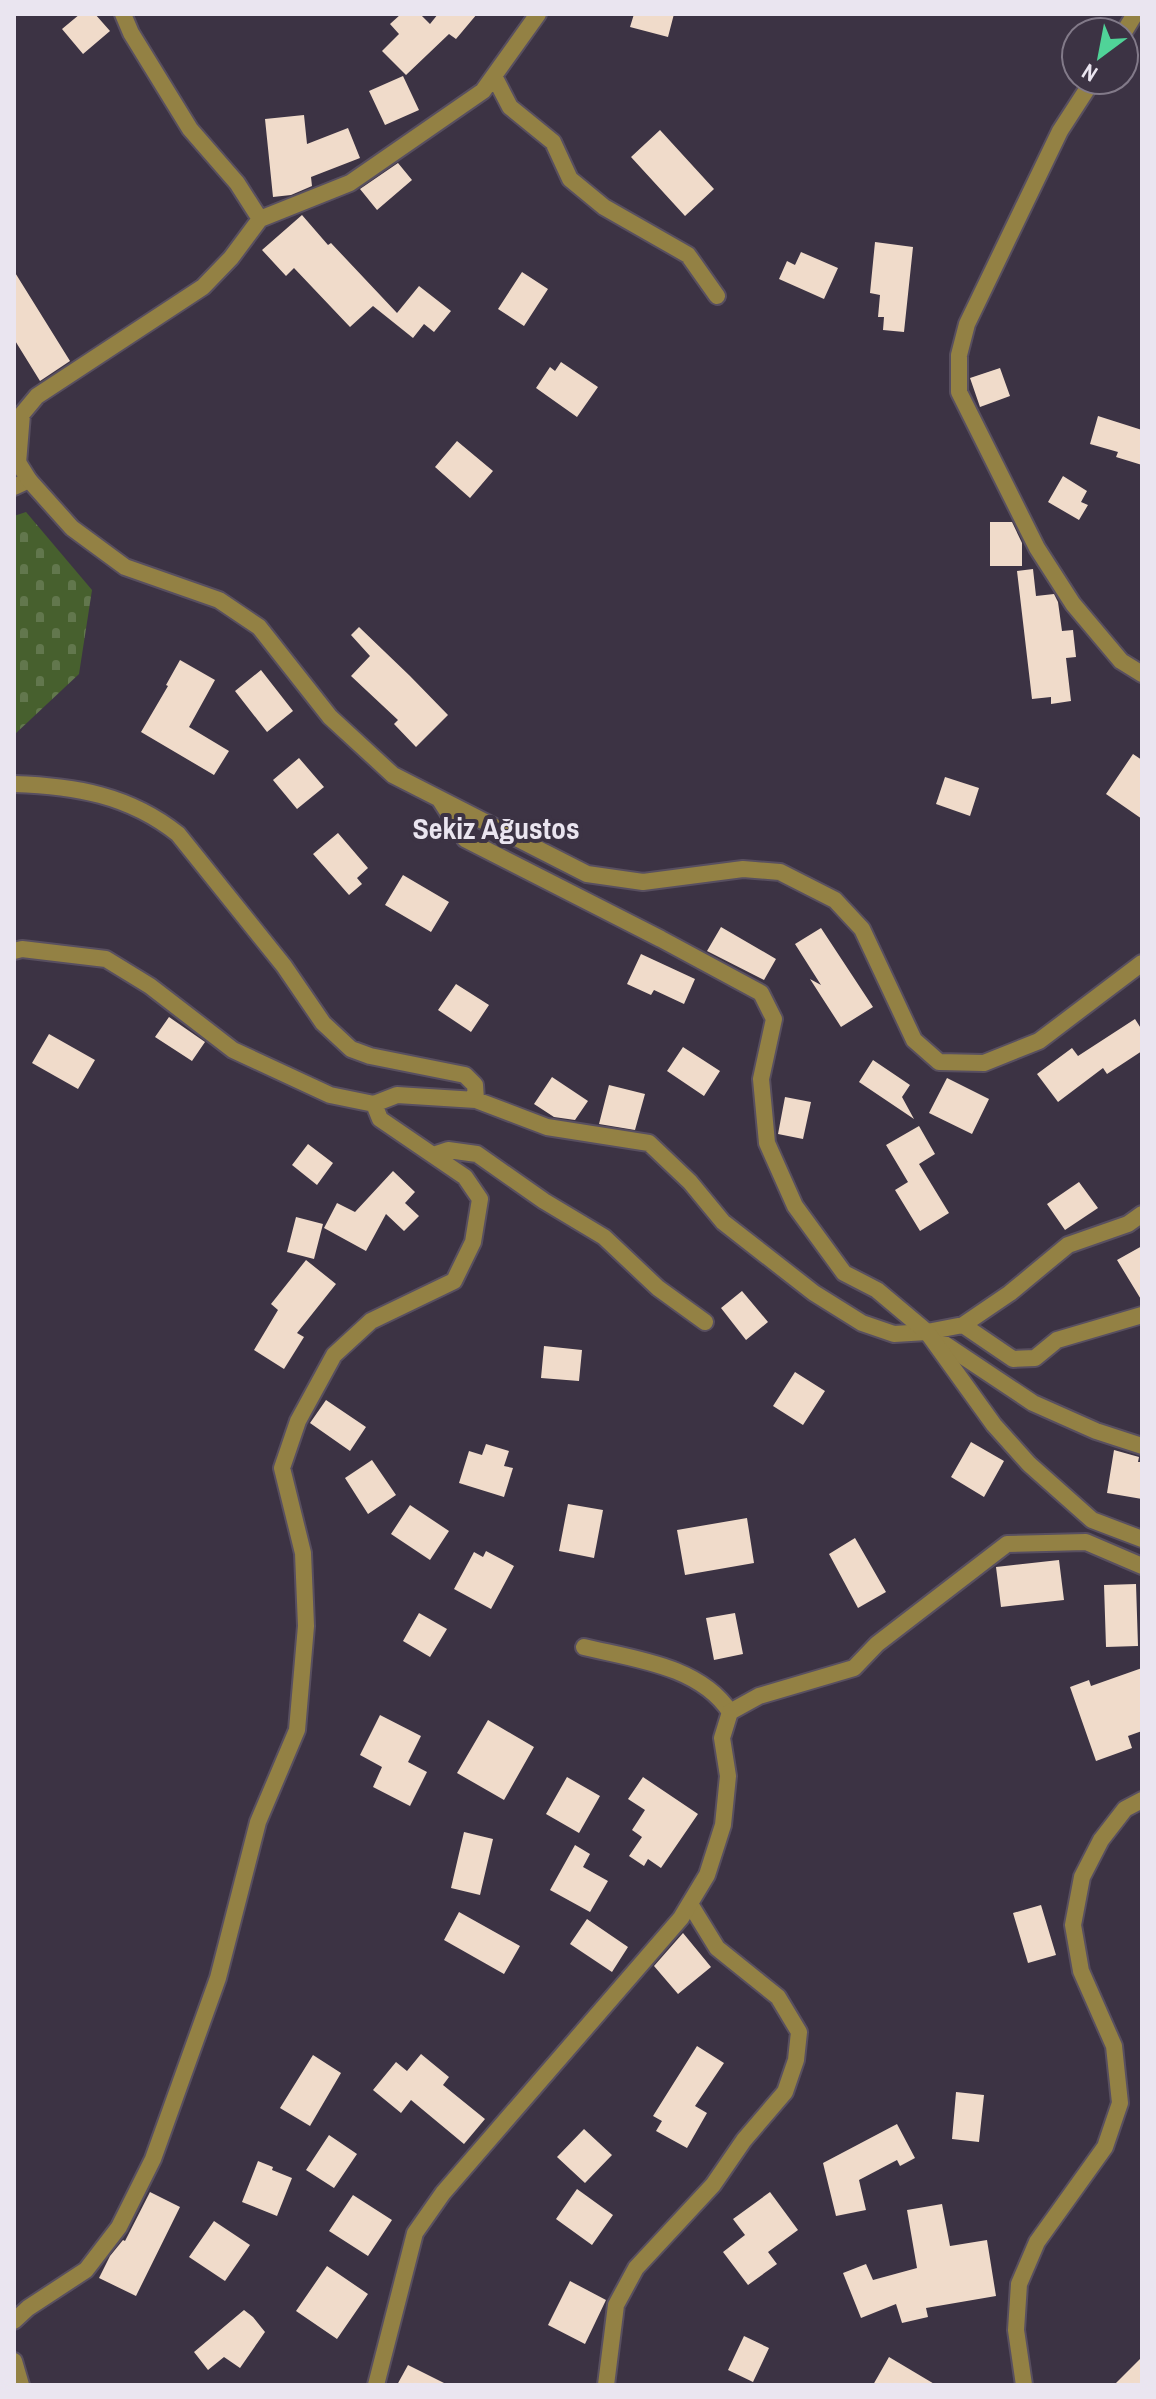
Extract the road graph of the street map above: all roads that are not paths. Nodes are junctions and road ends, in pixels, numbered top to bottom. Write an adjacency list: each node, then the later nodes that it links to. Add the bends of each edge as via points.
1 (123, 14): 5 (street, via 190,129)
2 (538, 14): 3 (street)
3 (494, 76): 5 (street, via 483,91 350,183); 6 (street, via 510,107 553,142 570,179 604,207 688,255)
4 (1083, 96): 9 (street, via 1060,131 967,324 959,355 959,392 1037,548 1073,604 1121,661)
5 (260, 219): 7 (street, via 203,287 37,396 22,414)
6 (717, 296)
7 (16, 460): 8 (street)
8 (22, 484): 11 (street, via 125,567 219,600 259,627 330,717 393,775)
9 (1142, 674)
10 (14, 784): 14 (street, via 116,798 164,822 284,966 323,1023 351,1049 465,1075 475,1085)
11 (438, 798): 13 (street, via 587,874 643,882 743,869 780,872 835,900 862,929 914,1040 939,1062 984,1063 1039,1041); 21 (street, via 465,839 761,993 774,1019 761,1079 767,1143 795,1206 844,1273 877,1290)
12 (14, 951): 15 (street, via 106,959 233,1050 330,1095)
13 (1142, 963)
14 (476, 1100): 15 (street, via 397,1095); 21 (street, via 547,1127 649,1143 723,1222 814,1293 862,1323 894,1334)
15 (374, 1104): 16 (street, via 380,1119)
16 (433, 1155): 19 (street, via 448,1150 477,1154 604,1237 658,1288); 29 (street, via 465,1177 480,1199 473,1242 454,1281 371,1321 334,1355 298,1421 282,1468 303,1553 306,1626 297,1730 258,1822 218,1978 158,2145 119,2227 86,2270)
17 (1142, 1214): 20 (street, via 1068,1245)
18 (1142, 1315): 20 (street, via 1057,1340 1035,1358 1013,1359)
19 (705, 1322)
20 (963, 1325): 21 (street)
21 (927, 1332): 22 (street, via 1033,1403); 23 (street, via 1029,1464 1092,1520)
22 (1142, 1446)
23 (1142, 1539)
24 (1142, 1566): 26 (street, via 1086,1542 1007,1544 877,1644 854,1668 759,1696)
25 (584, 1647): 26 (street, via 697,1680)
26 (730, 1712): 28 (street, via 722,1738 728,1776 723,1825 707,1875)
27 (1142, 1800): 34 (street, via 1125,1809 1082,1877 1073,1925 1081,1971 1114,2046 1120,2103 1105,2147 1037,2242 1019,2284 1016,2330)
28 (690, 1904): 32 (street, via 443,2193 415,2233); 33 (street, via 717,1948 778,1997 799,2032 796,2060 785,2092 713,2185 636,2268 616,2305)
29 (14, 2321)
30 (14, 2361): 31 (street)
31 (21, 2385)
32 (376, 2385)
33 (606, 2385)
34 (1024, 2385)

